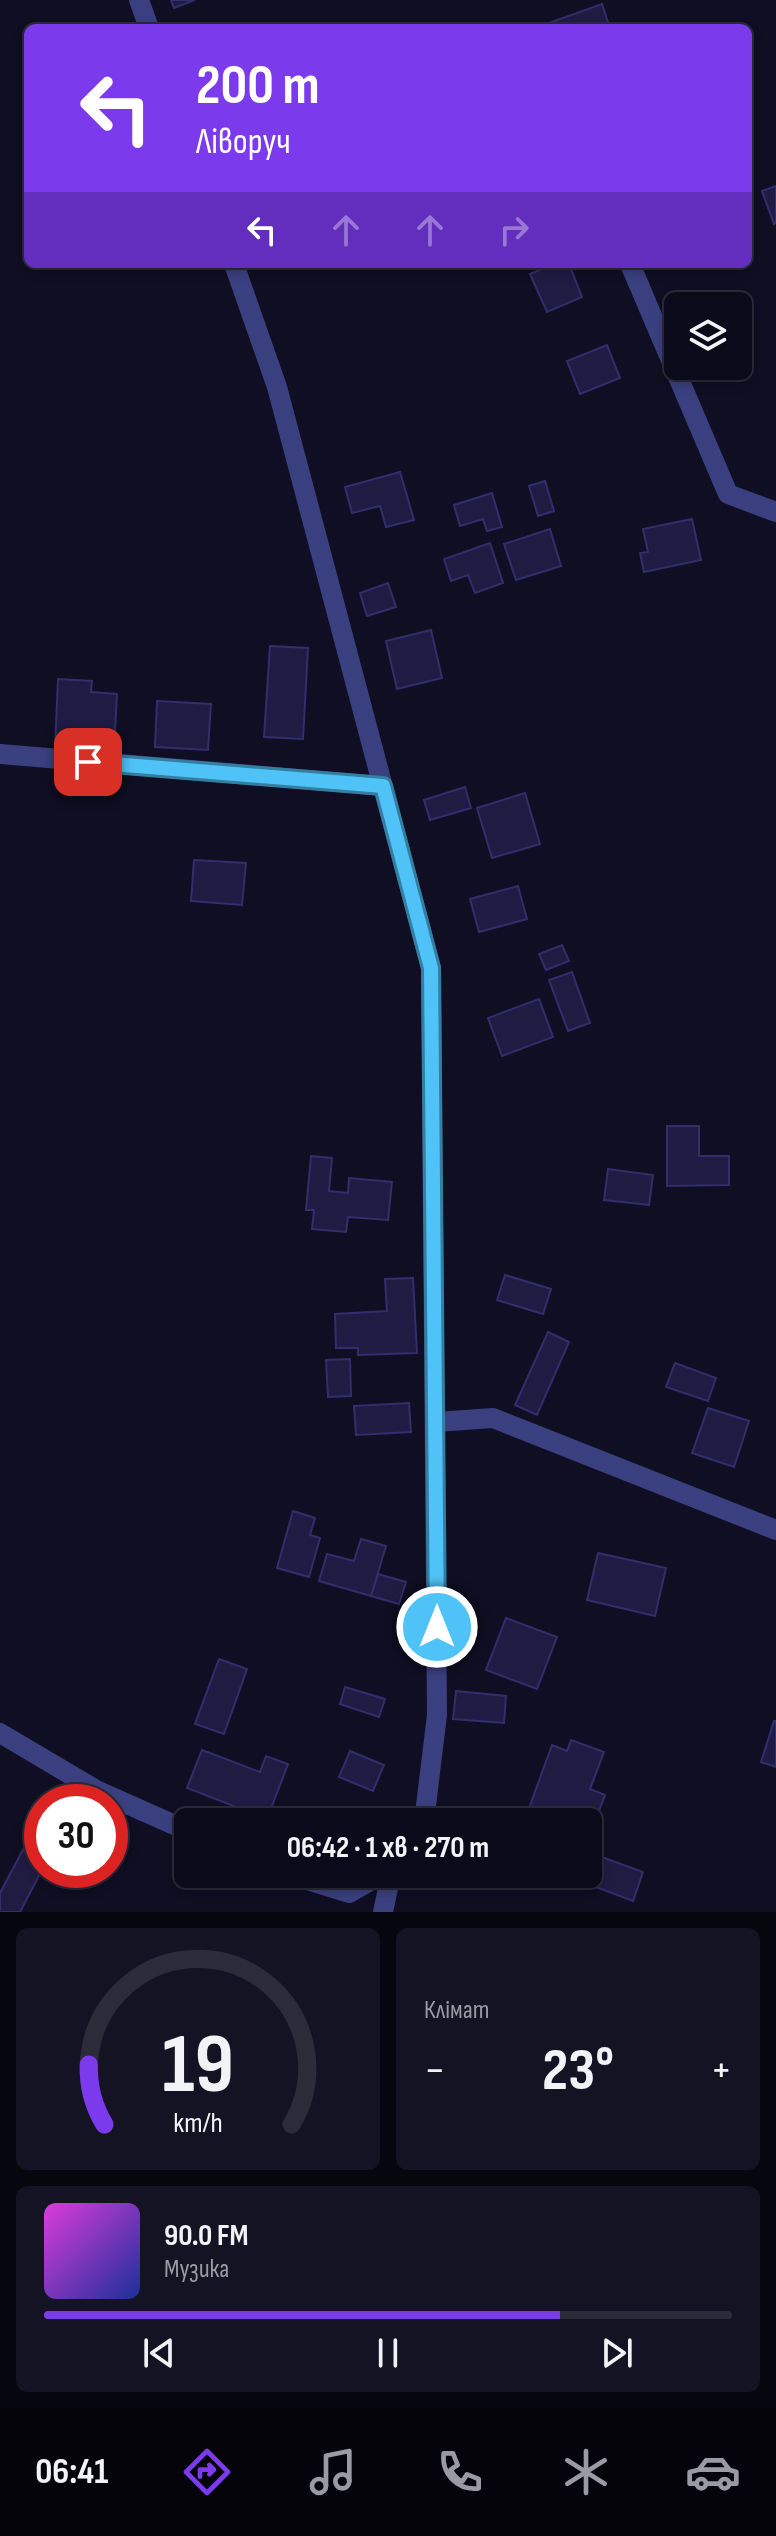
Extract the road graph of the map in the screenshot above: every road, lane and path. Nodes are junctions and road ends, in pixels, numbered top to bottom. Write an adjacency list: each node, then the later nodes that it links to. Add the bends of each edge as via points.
1 (139, 0): 2 (street)
2 (148, 24)
3 (235, 268): 7 (street, via 277,387)
4 (632, 268): 5 (street, via 728,494)
5 (776, 512)
6 (0, 754): 7 (street)
7 (383, 786): 8 (street, via 431,968)
8 (436, 1422): 9 (street, via 493,1418); 11 (street, via 437,1715)
9 (776, 1530)
10 (0, 1733): 12 (street, via 98,1791)
11 (426, 1808)
12 (174, 1825)
13 (333, 1888): 14 (street, via 349,1893)
14 (358, 1888)
15 (388, 1888): 16 (street)
16 (383, 1912)

